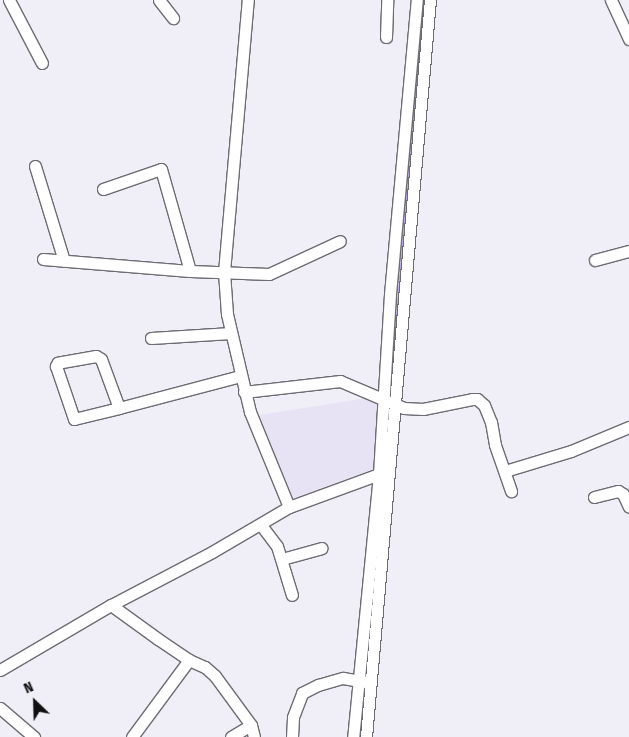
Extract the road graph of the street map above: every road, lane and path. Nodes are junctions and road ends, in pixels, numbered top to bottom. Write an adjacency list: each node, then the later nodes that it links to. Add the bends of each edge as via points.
1 (9, 0): 11 (street)
2 (159, 0): 8 (street)
3 (248, 0): 20 (street)
4 (387, 0): 9 (street)
5 (417, 0): 25 (street)
6 (430, 0): 26 (street)
7 (612, 0): 10 (street)
8 (173, 18)
9 (386, 37)
10 (629, 39)
11 (42, 63)
12 (35, 166): 18 (street)
13 (103, 189): 19 (street, via 161,169)
14 (340, 241): 20 (street, via 268,274)
15 (629, 251): 17 (street)
16 (43, 260): 18 (street)
17 (595, 260)
18 (64, 261): 19 (street)
19 (190, 271): 20 (street)
20 (224, 272): 21 (street)
21 (231, 333): 22 (street); 23 (street)
22 (151, 338)
23 (240, 376): 24 (street); 27 (street)
24 (244, 392): 25 (street, via 340,381); 33 (street)
25 (383, 399): 26 (street); 30 (street)
26 (397, 406): 29 (street, via 423,409 472,398 481,401 491,422); 43 (street)
27 (119, 408): 27 (street, via 101,359 96,356 58,363 56,366 74,419)
28 (629, 427): 29 (street, via 571,451)
29 (505, 471): 31 (street)
30 (379, 474): 33 (street); 42 (street)
31 (511, 491)
32 (594, 497): 34 (street, via 618,491)
33 (289, 507): 35 (street)
34 (629, 507)
35 (261, 524): 37 (street); 39 (street)
36 (322, 548): 37 (street)
37 (282, 559): 38 (street)
38 (292, 595)
39 (110, 604): 40 (street); 41 (street)
40 (190, 660): 45 (street, via 215,676); 47 (street)
41 (0, 670)
42 (359, 680): 43 (street); 50 (street, via 343,678 302,693 293,717); 51 (street)
43 (373, 683): 52 (street)
44 (0, 708): 46 (street)
45 (251, 724): 48 (street); 49 (street)
46 (34, 737)
47 (132, 737)
48 (231, 737)
49 (254, 737)
50 (292, 737)
51 (353, 737)
52 (366, 737)

